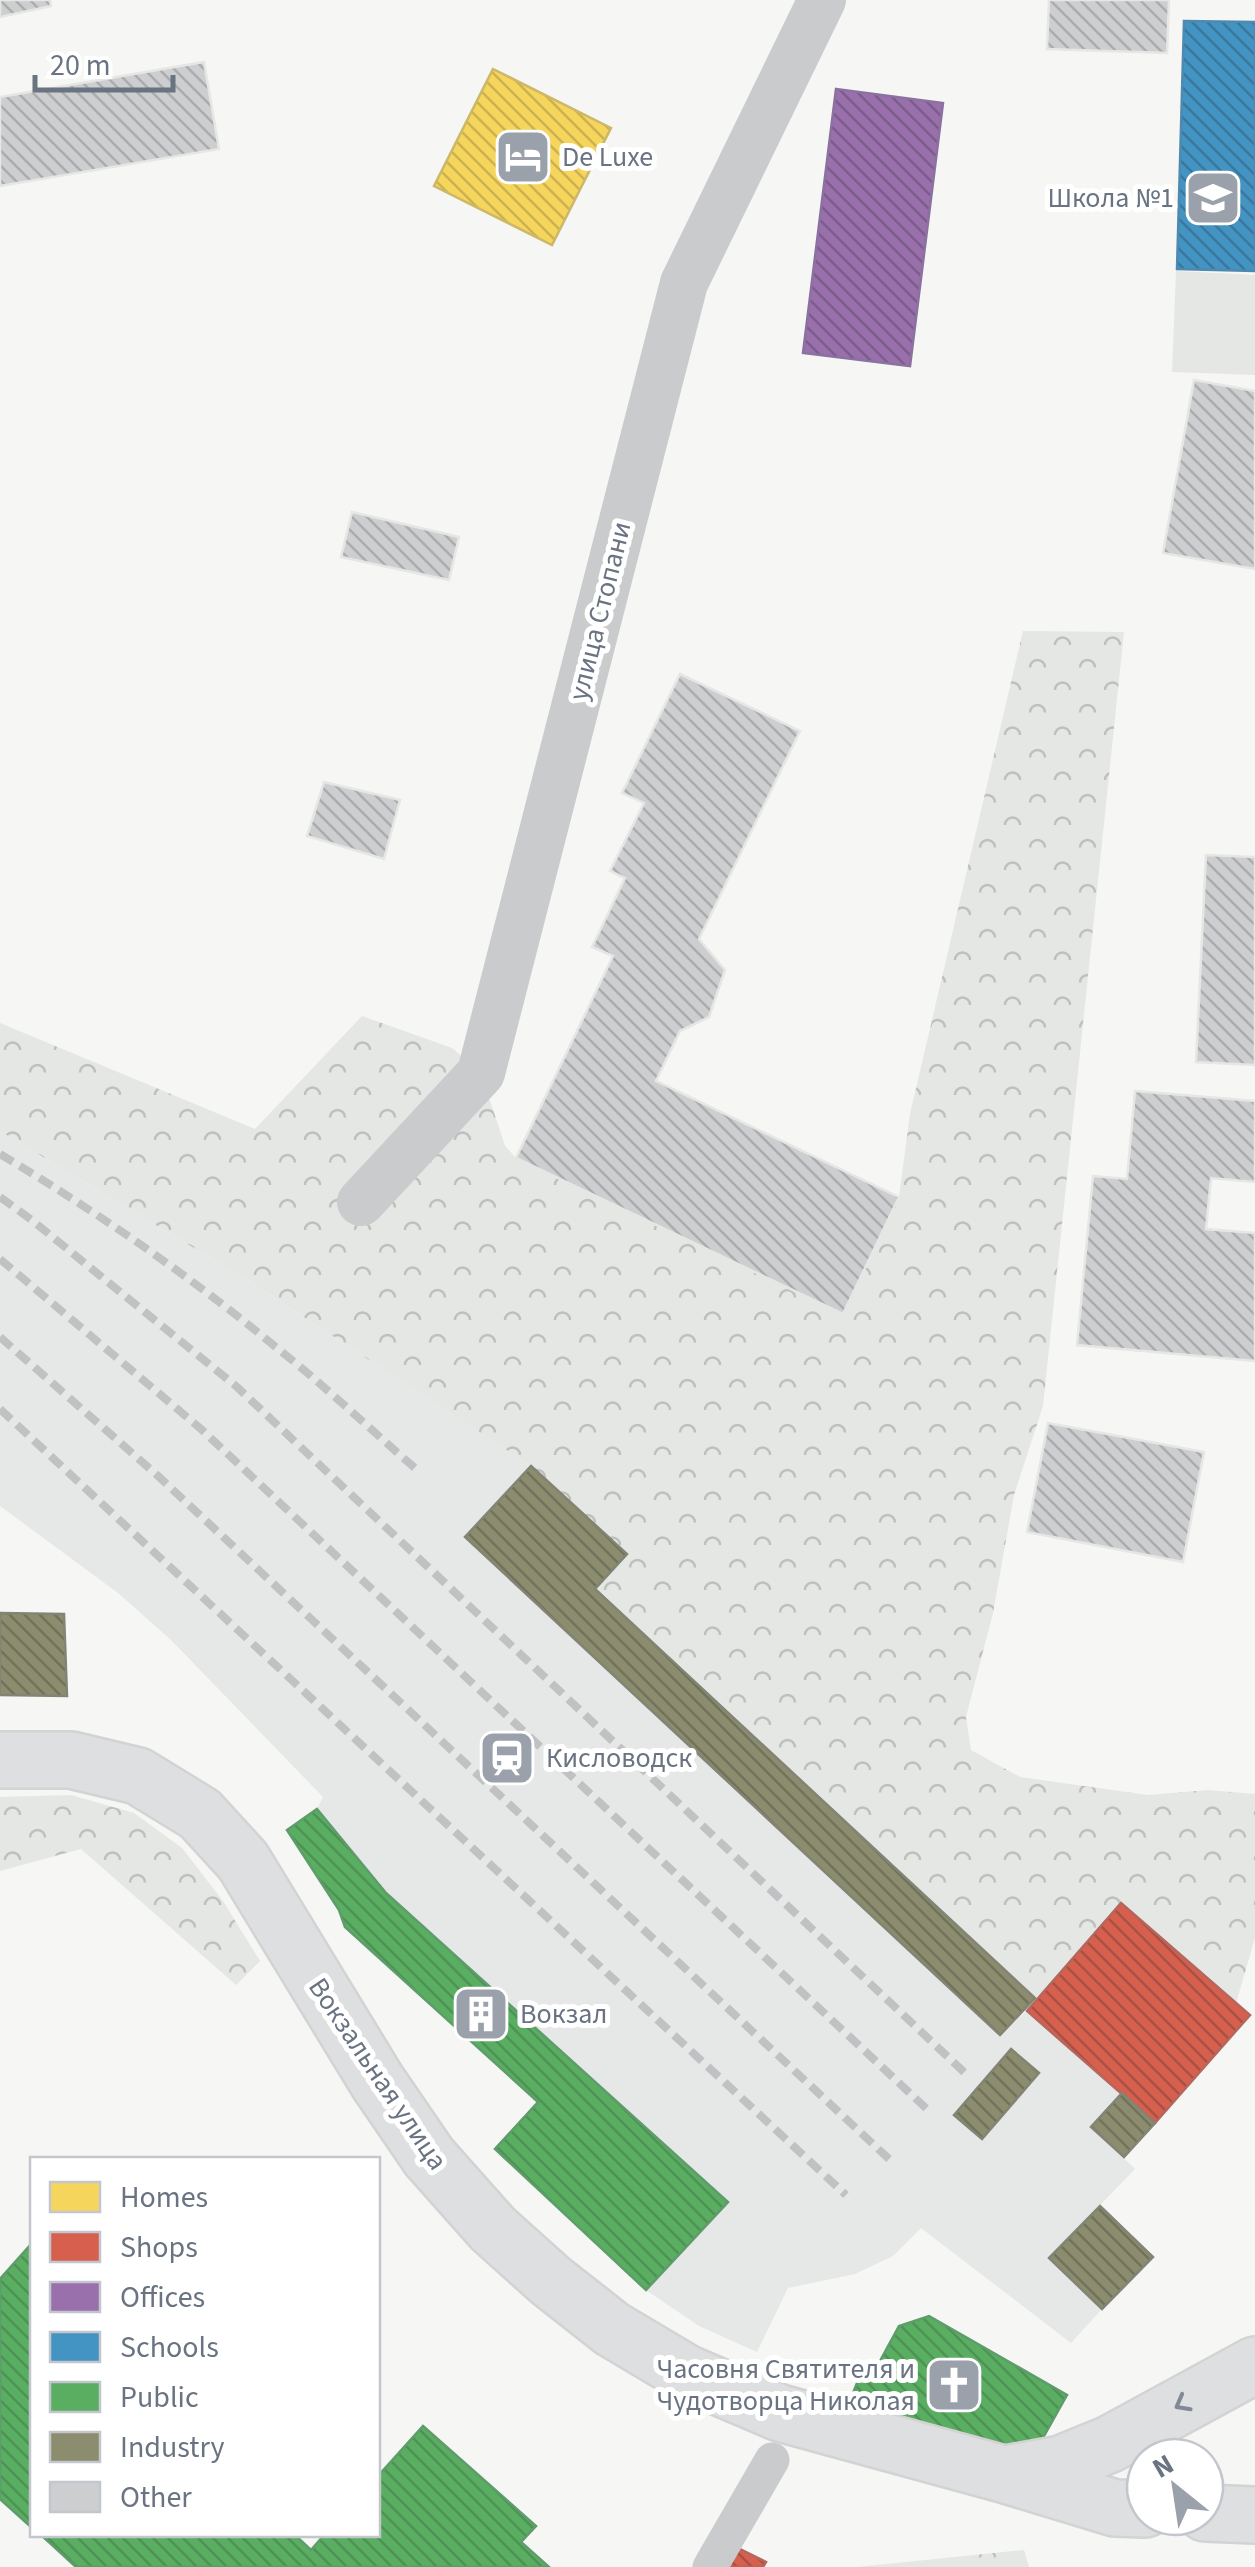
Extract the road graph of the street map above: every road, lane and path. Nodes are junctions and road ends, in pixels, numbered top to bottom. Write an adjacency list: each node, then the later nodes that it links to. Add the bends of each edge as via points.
1 (822, 0): 2 (street, улица Стопани, via 684,283 481,1073)
2 (361, 1202)
3 (0, 1760): 6 (main road, Вокзальная улица, via 72,1760 138,1776 200,1814 243,1861 430,2157 492,2229 612,2329 686,2373 780,2413)
4 (1255, 2364): 6 (main road, Вокзальная улица, one-way to 6, via 1110,2444 1061,2464)
5 (772, 2460): 10 (street)
6 (1003, 2474): 7 (main road, Вокзальная улица)
7 (1125, 2508)
8 (1225, 2513): 9 (main road)
9 (1255, 2515)
10 (710, 2567)

